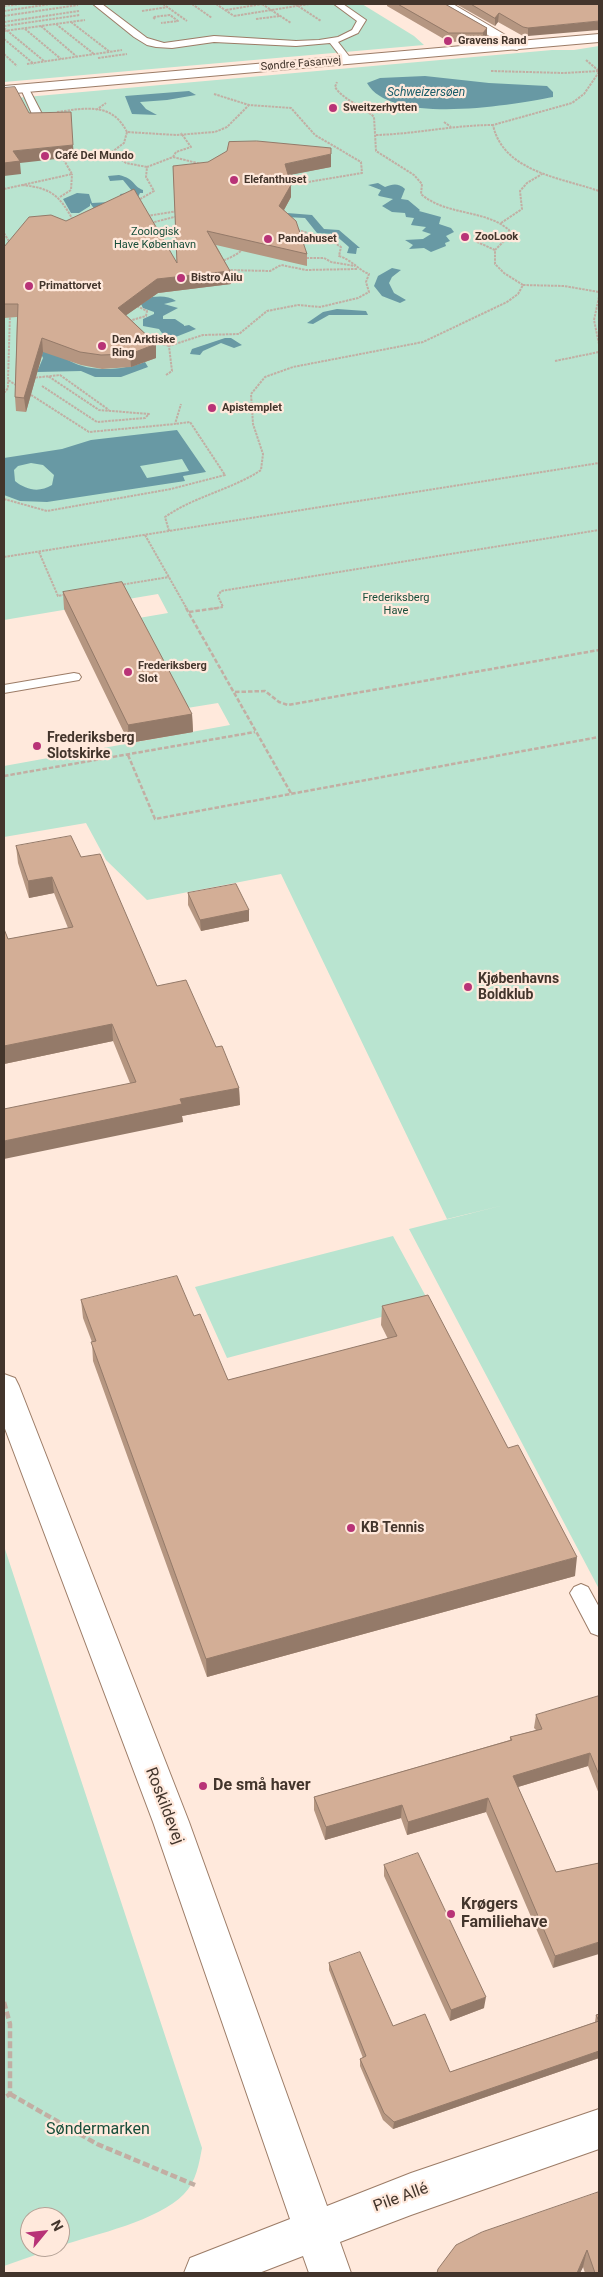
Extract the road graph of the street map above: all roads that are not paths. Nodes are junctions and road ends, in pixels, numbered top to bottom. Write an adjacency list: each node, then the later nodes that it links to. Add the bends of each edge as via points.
1 (97, 4): 5 (lane, via 150,43 163,46 212,39 297,44)
2 (338, 4): 5 (lane, via 362,20 356,31)
3 (444, 4): 6 (street)
4 (599, 38): 6 (street, Søndre Fasanvej)
5 (332, 40): 7 (lane)
6 (517, 46): 7 (street, Søndre Fasanvej)
7 (348, 60): 8 (street, Søndre Fasanvej)
8 (25, 88): 9 (street, Søndre Fasanvej); 10 (lane)
9 (4, 90)
10 (37, 114)
11 (74, 677): 12 (lane)
12 (4, 689)
13 (4, 1386): 17 (street, Roskildevej, via 171,1822)
14 (581, 1593): 15 (lane)
15 (599, 1627)
16 (599, 2130): 17 (street, Pile Allé)
17 (315, 2229): 18 (street, Pile Allé); 19 (street, Roskildevej)
18 (205, 2273)
19 (330, 2273)

